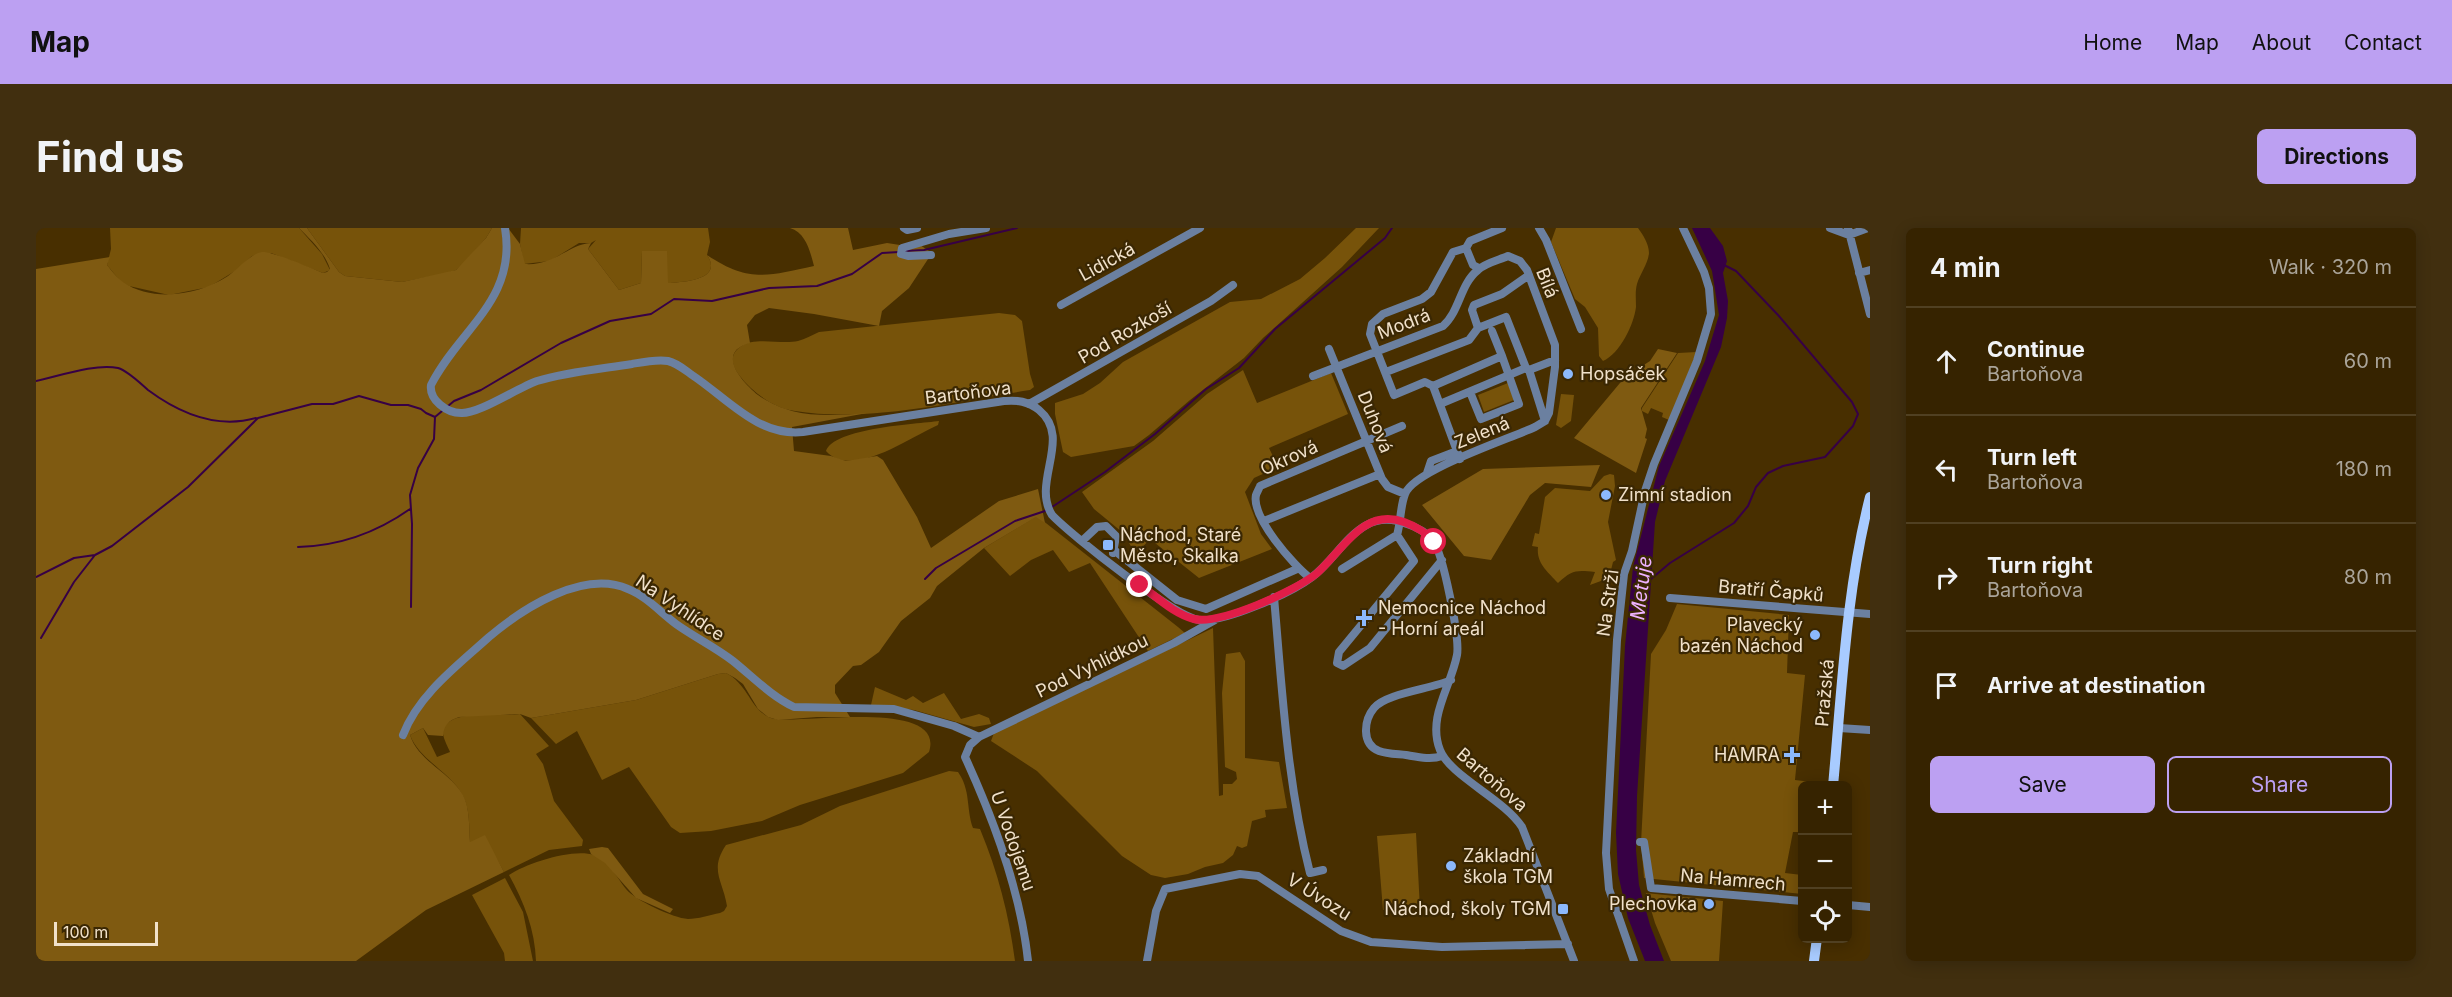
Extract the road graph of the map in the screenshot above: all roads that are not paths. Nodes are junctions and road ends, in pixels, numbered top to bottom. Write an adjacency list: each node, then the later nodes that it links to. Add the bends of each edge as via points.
1 (505, 228): 35 (street, Bartoňova, via 507,256 501,283 431,385 432,394 443,407 454,412 465,413 543,379 664,361 703,382 762,426 784,433 1004,401)
2 (904, 228): 3 (street)
3 (917, 228)
4 (986, 228): 13 (street, via 902,248 901,254)
5 (1200, 228): 19 (street, Lidická)
6 (1502, 228): 12 (street, via 1470,241)
7 (1539, 228): 22 (street)
8 (1683, 228): 76 (street, Na Strži, via 1704,272 1711,314 1700,353 1645,491 1624,574 1617,640 1606,853 1609,889)
9 (1830, 228): 11 (street)
10 (1868, 228): 11 (street)
11 (1848, 231): 16 (street)
12 (1466, 248): 14 (street, via 1473,265); 25 (street, via 1453,252 1431,292 1383,314 1372,324 1370,334)
13 (931, 255)
14 (1479, 268): 17 (street, Bílá, via 1508,256 1520,261); 25 (street, Modrá, via 1443,326)
15 (1870, 270): 16 (street)
16 (1859, 273): 20 (street)
17 (1529, 275): 21 (street, via 1502,294 1474,305); 27 (street, Bílá, via 1555,345)
18 (1233, 285): 35 (street, Pod Rozkoší)
19 (1061, 305)
20 (1870, 314)
21 (1478, 328): 29 (street, via 1506,317); 30 (street, via 1469,340)
22 (1581, 329)
23 (1492, 332): 26 (street)
24 (1329, 349): 28 (street, Duhová)
25 (1377, 350): 28 (street, Modrá); 30 (street)
26 (1502, 356): 31 (street); 33 (street)
27 (1555, 360): 29 (street); 37 (street)
28 (1336, 367): 32 (street, Modrá); 39 (street, Duhová)
29 (1528, 369): 31 (street); 37 (street)
30 (1386, 372): 33 (street, via 1394,394 1425,382)
31 (1509, 375): 34 (street); 34 (street, via 1519,404 1481,419)
32 (1312, 376)
33 (1433, 386): 36 (street)
34 (1470, 392): 36 (street)
35 (1029, 404): 47 (street, Bartoňova, via 1043,414 1053,431 1047,505 1058,521)
36 (1440, 404): 40 (street)
37 (1545, 421): 40 (street, Zelená)
38 (1402, 426): 39 (street)
39 (1366, 441): 41 (street, Duhová); 44 (street, Okrová, via 1260,486 1256,501)
40 (1458, 455): 42 (street, Zelená, via 1414,481)
41 (1380, 474): 42 (street, Duhová, via 1388,487); 44 (street)
42 (1405, 494): 45 (street)
43 (1870, 497): 56 (main road, Pražská)
44 (1264, 521): 51 (street, Okrová)
45 (1401, 521): 46 (street); 50 (street, Bartoňova, via 1431,538); 53 (street, via 1382,520 1361,528)
46 (1399, 538): 50 (street, via 1414,561 1339,652 1337,663 1343,666 1374,644); 52 (street)
47 (1082, 541): 48 (street, via 1097,527 1106,526 1116,536); 49 (street, Bartoňova)
48 (1117, 553): 49 (street); 51 (street, via 1177,600 1206,609)
49 (1107, 560): 58 (street, Bartoňova, via 1180,613 1195,619)
50 (1442, 560): 59 (street, Bartoňova, via 1457,646)
51 (1297, 569): 53 (street, Okrová)
52 (1342, 569)
53 (1310, 578): 54 (street)
54 (1274, 597): 58 (street); 67 (street, via 1300,832 1310,873)
55 (1670, 598): 56 (street, Bratří Čapků)
56 (1850, 613): 57 (street, Bratří Čapků); 60 (main road, Pražská)
57 (1870, 614)
58 (1216, 620): 63 (street, Pod Vyhlídkou)
59 (1451, 680): 64 (street, Bartoňova, via 1436,720 1436,739); 64 (street, Bartoňova, via 1400,694 1375,706 1367,720 1367,740 1377,751)
60 (1839, 728): 61 (street); 65 (main road, Pražská)
61 (1870, 730)
62 (403, 735): 63 (street, Na Vyhlídce, via 418,705 511,618 566,590 600,583 629,589 794,707 894,710)
63 (979, 737): 73 (street, U Vodojemu, via 965,757 1018,903)
64 (1442, 756): 72 (street, Bartoňova, via 1520,823)
65 (1834, 781)
66 (1640, 842): 68 (street, Na Hamrech, via 1644,842 1651,888)
67 (1323, 870)
68 (1798, 901)
69 (1852, 905): 70 (street)
70 (1870, 907)
71 (1816, 943): 77 (main road)
72 (1568, 944): 74 (street, V Úvozu, via 1442,947 1371,942 1341,931 1258,876 1240,874 1165,889 1156,911); 75 (street, Bartoňova)
73 (1028, 961)
74 (1147, 961)
75 (1574, 961)
76 (1634, 961)
77 (1814, 961)

